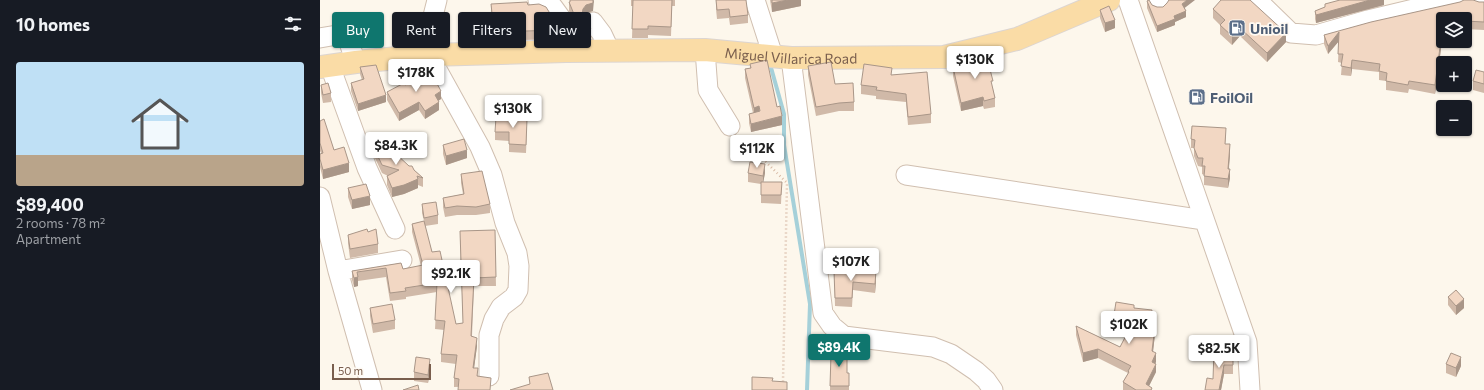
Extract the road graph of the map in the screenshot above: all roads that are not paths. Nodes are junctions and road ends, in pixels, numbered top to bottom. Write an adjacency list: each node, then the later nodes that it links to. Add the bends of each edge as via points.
1 (437, 0): 17 (street, via 431,24)
2 (538, 0): 10 (street, via 553,7)
3 (755, 0): 18 (street)
4 (1109, 0): 18 (main road, Miguel Villarica Road, via 1017,39 944,57)
5 (1128, 0): 24 (street, via 1144,23)
6 (1256, 0): 7 (street, via 1291,33 1316,35 1368,20)
7 (1458, 0)
8 (1479, 0): 9 (street)
9 (1484, 0)
10 (557, 12)
11 (593, 22): 16 (street)
12 (320, 38): 19 (street, via 337,35 348,40)
13 (534, 40): 17 (main road, Miguel Villarica Road)
14 (591, 44): 16 (main road, Miguel Villarica Road)
15 (705, 50): 16 (main road, Miguel Villarica Road); 18 (main road, Miguel Villarica Road); 21 (street, via 708,90)
16 (610, 51)
17 (429, 55): 19 (main road, Miguel Villarica Road); 28 (street, via 480,146 517,253 518,290 514,297 501,307 494,319 489,335)
18 (782, 57): 30 (street, via 823,313 832,326 844,336 933,347 951,354 976,371)
19 (356, 62): 20 (main road, Miguel Villarica Road)
20 (325, 67): 25 (street)
21 (730, 126)
22 (906, 175): 24 (street)
23 (320, 197): 27 (street)
24 (1204, 220): 31 (street, via 1247,342)
25 (395, 229)
26 (402, 260): 27 (street)
27 (338, 270): 29 (street)
28 (489, 376)
29 (372, 390)
30 (993, 390)
31 (1250, 390)

